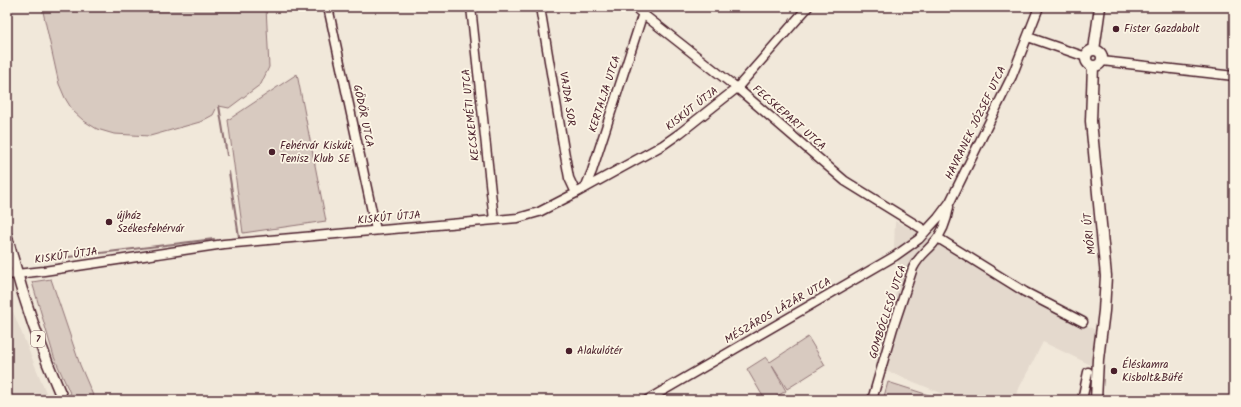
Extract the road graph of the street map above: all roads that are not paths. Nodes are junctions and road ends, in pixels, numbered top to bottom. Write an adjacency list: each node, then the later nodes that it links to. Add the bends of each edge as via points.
1 (328, 7): 20 (street, GÖDÖR UTCA)
2 (471, 7): 18 (street, KECSKEMÉTI UTCA)
3 (540, 7): 16 (street, VAJDA SOR, via 569,178)
4 (634, 7): 8 (street, FECSKEPART UTCA)
5 (808, 7): 14 (street, KISKÚT ÚTJA)
6 (1039, 7): 9 (street, HAVRANEK JÓZSEF UTCA)
7 (1100, 7): 10 (main road)
8 (644, 10): 14 (street, FECSKEPART UTCA); 15 (street, KERTALJA UTCA)
9 (1028, 37): 11 (street); 17 (street, HAVRANEK JÓZSEF UTCA, via 1012,76)
10 (1094, 50): 11 (main road); 12 (main road, via 1102,55)
11 (1086, 57): 12 (main road, via 1088,62)
12 (1097, 63): 13 (street); 32 (main road, MÓRI ÚT, via 1091,121 1106,276)
13 (1234, 76)
14 (737, 88): 15 (street, KISKÚT ÚTJA, via 663,145); 19 (street, FECSKEPART UTCA, via 845,181)
15 (585, 188): 16 (street, KISKÚT ÚTJA)
16 (576, 193): 18 (street, KISKÚT ÚTJA, via 533,214)
17 (950, 202): 19 (street, HAVRANEK JÓZSEF UTCA); 21 (street)
18 (494, 220): 20 (street, KISKÚT ÚTJA)
19 (929, 229): 21 (street, FECSKEPART UTCA); 23 (street, HAVRANEK JÓZSEF UTCA)
20 (376, 230): 25 (street, KISKÚT ÚTJA, via 224,244)
21 (939, 236): 24 (street, GOMBÓCLESŐ UTCA); 26 (street, via 1025,292)
22 (7, 237): 25 (main road, 7)
23 (918, 239): 24 (street); 29 (street, MÉSZÁROS LÁZÁR UTCA, via 895,256)
24 (929, 248): 30 (street, GOMBÓCLESŐ UTCA, via 917,259 909,278)
25 (12, 274): 28 (main road, 7)
26 (1083, 322)
27 (1088, 372): 31 (street)
28 (63, 400)
29 (647, 400)
30 (872, 400)
31 (1082, 400)
32 (1096, 400)

